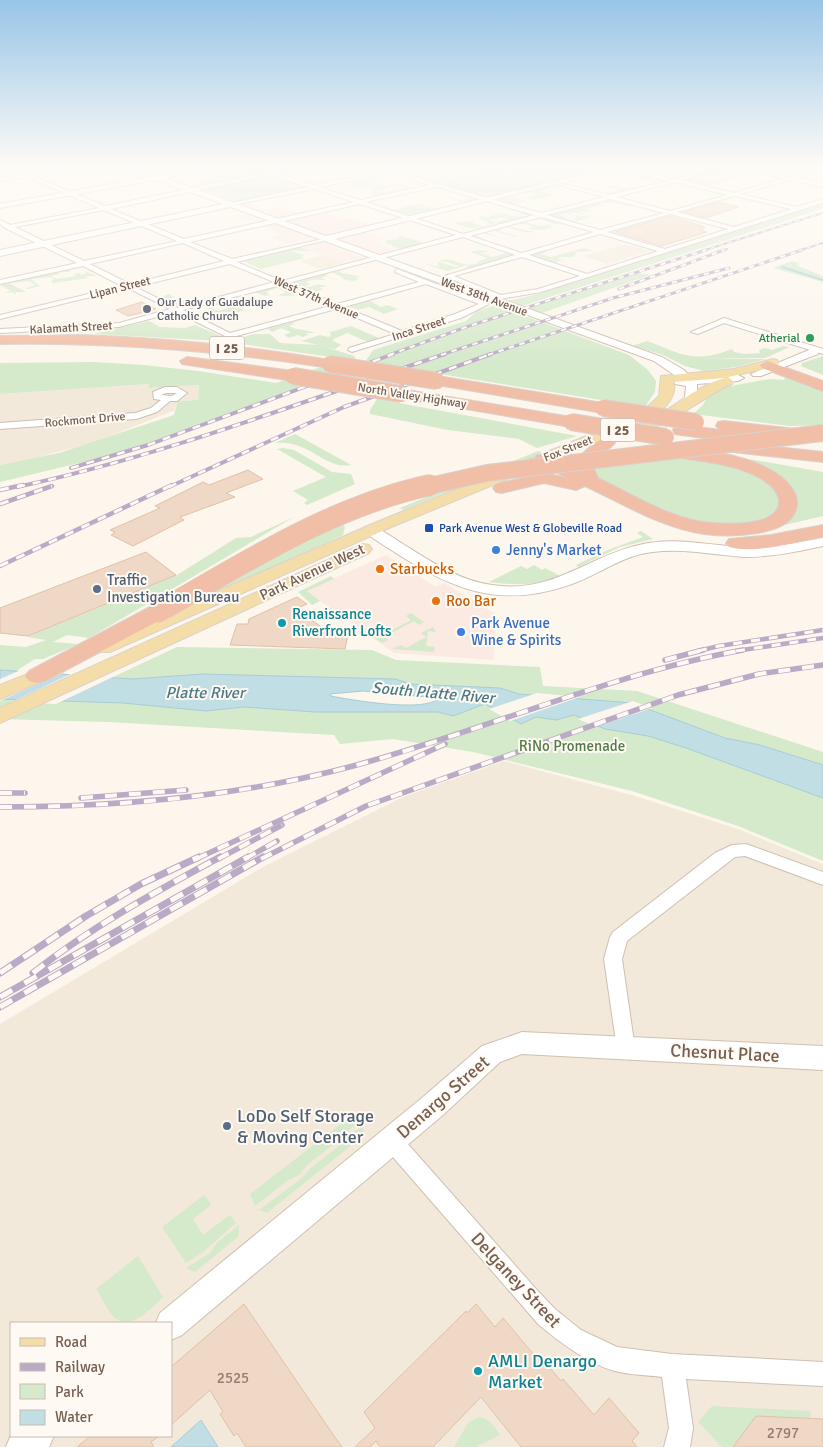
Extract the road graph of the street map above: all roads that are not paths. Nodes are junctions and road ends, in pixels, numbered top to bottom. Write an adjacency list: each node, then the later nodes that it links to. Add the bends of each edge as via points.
1 (27, 236): 13 (street)
2 (86, 236): 13 (main road)
3 (171, 236): 12 (street, West 37th Avenue)
4 (209, 236): 12 (street)
5 (316, 236): 11 (street, West 38th Avenue)
6 (339, 236): 11 (street, Lipan Street)
7 (463, 236): 16 (street); 17 (street, Kalamath Street)
8 (587, 236): 16 (street)
9 (612, 236): 14 (street)
10 (714, 236): 14 (street)
11 (325, 239): 17 (street, West 38th Avenue); 18 (street, Lipan Street)
12 (184, 241): 18 (street, West 37th Avenue); 19 (street)
13 (44, 244): 15 (street); 19 (street)
14 (665, 251): 21 (street)
15 (0, 254)
16 (522, 254): 21 (street); 21 (street, via 447,276 500,297 539,291)
17 (377, 258): 20 (street, West 38th Avenue); 24 (street, Kalamath Street)
18 (232, 261): 24 (street, West 37th Avenue); 25 (street, Lipan Street)
19 (83, 264): 22 (street); 25 (street)
20 (401, 269): 23 (street, West 38th Avenue); 37 (main road, West 38th Avenue)
21 (588, 276)
22 (0, 282)
23 (426, 282): 26 (street, West 38th Avenue); 27 (street)
24 (282, 283): 27 (street, West 37th Avenue); 29 (street, Kalamath Street)
25 (128, 286): 29 (street); 30 (street, Lipan Street)
26 (485, 304): 35 (street, Inca Street)
27 (338, 307): 29 (street, via 232,336); 35 (street, West 37th Avenue)
28 (0, 308): 30 (street)
29 (176, 310): 32 (street, Kalamath Street, via 114,326)
30 (10, 314): 31 (street, Lipan Street); 32 (street)
31 (0, 317)
32 (34, 330): 33 (street, Kalamath Street)
33 (0, 331)
34 (695, 332): 39 (street, via 724,320)
35 (402, 334): 40 (street, Inca Street)
36 (0, 340): 56 (highway, North Valley Highway / I 25, bridge, via 65,338 174,342 253,351 603,408)
37 (612, 344): 42 (street, West 38th Avenue); 48 (main road, West 38th Avenue, via 653,363)
38 (0, 348): 58 (highway, via 80,347 209,355 586,415)
39 (820, 348): 43 (main road)
40 (352, 350)
41 (173, 360): 51 (highway, North Valley Highway / I 25, bridge, via 293,376 352,386 369,394)
42 (669, 365): 44 (main road); 47 (street, West 38th Avenue)
43 (771, 367): 44 (main road); 45 (highway); 45 (highway); 46 (main road); 49 (highway)
44 (711, 376): 47 (main road)
45 (796, 376): 50 (highway)
46 (738, 378): 47 (street); 53 (main road, Fox Street, via 707,388)
47 (688, 379): 48 (main road); 53 (street, via 692,386 691,398)
48 (667, 380): 64 (main road, Fox Street, via 664,400 645,417)
49 (823, 380)
50 (823, 386)
51 (395, 396): 58 (highway, North Valley Highway / I 25, bridge); 68 (highway, via 729,461 758,470 781,485 789,504 769,523 729,530 681,523)
52 (166, 400): 54 (street, Rockmont Drive, via 154,410 136,416)
53 (683, 407): 60 (main road, Fox Street, via 654,424)
54 (0, 426)
55 (823, 428): 56 (highway)
56 (776, 431): 59 (highway, North Valley Highway / I 25)
57 (823, 433): 74 (highway, bridge, via 487,473 404,491 352,508 298,532)
58 (673, 434): 61 (highway, North Valley Highway / I 25); 62 (highway)
59 (823, 437)
60 (606, 443): 64 (main road, Fox Street); 68 (highway, via 584,462 583,468 591,478)
61 (724, 446): 63 (highway, North Valley Highway / I 25); 65 (highway)
62 (823, 447)
63 (823, 457)
64 (544, 464): 66 (main road, Park Avenue West); 67 (highway); 68 (highway); 72 (main road, Park Avenue West)
65 (823, 468)
66 (502, 488): 67 (highway, via 544,478); 72 (main road, Park Avenue West)
67 (583, 488): 70 (highway)
68 (638, 504)
69 (823, 522): 70 (highway, via 758,537 739,538 692,534)
70 (659, 524): 71 (highway, via 700,538 735,543 771,541)
71 (823, 531)
72 (377, 535): 73 (street, via 453,580 482,589 510,592 549,588 620,555 647,548 689,546 752,552); 74 (main road, Park Avenue West)
73 (823, 542)
74 (175, 619): 75 (main road, Park Avenue West); 75 (highway, via 102,642); 77 (main road, Park Avenue West)
75 (37, 676): 76 (main road, Park Avenue West)
76 (0, 693)
77 (0, 716)
78 (823, 879): 79 (street, via 746,850 732,851 619,937 613,959)
79 (626, 1049): 80 (street, Chesnut Place); 81 (street, Denargo Street, via 522,1043 491,1054)
80 (823, 1058)
81 (392, 1141): 82 (street, Denargo Street); 83 (street, Delganey Street, via 528,1297 573,1338 615,1359)
82 (172, 1323)
83 (672, 1366): 84 (street, Delganey Street); 87 (street, via 681,1428)
84 (823, 1374)
85 (36, 1437): 86 (street)
86 (23, 1447)
87 (677, 1447)

